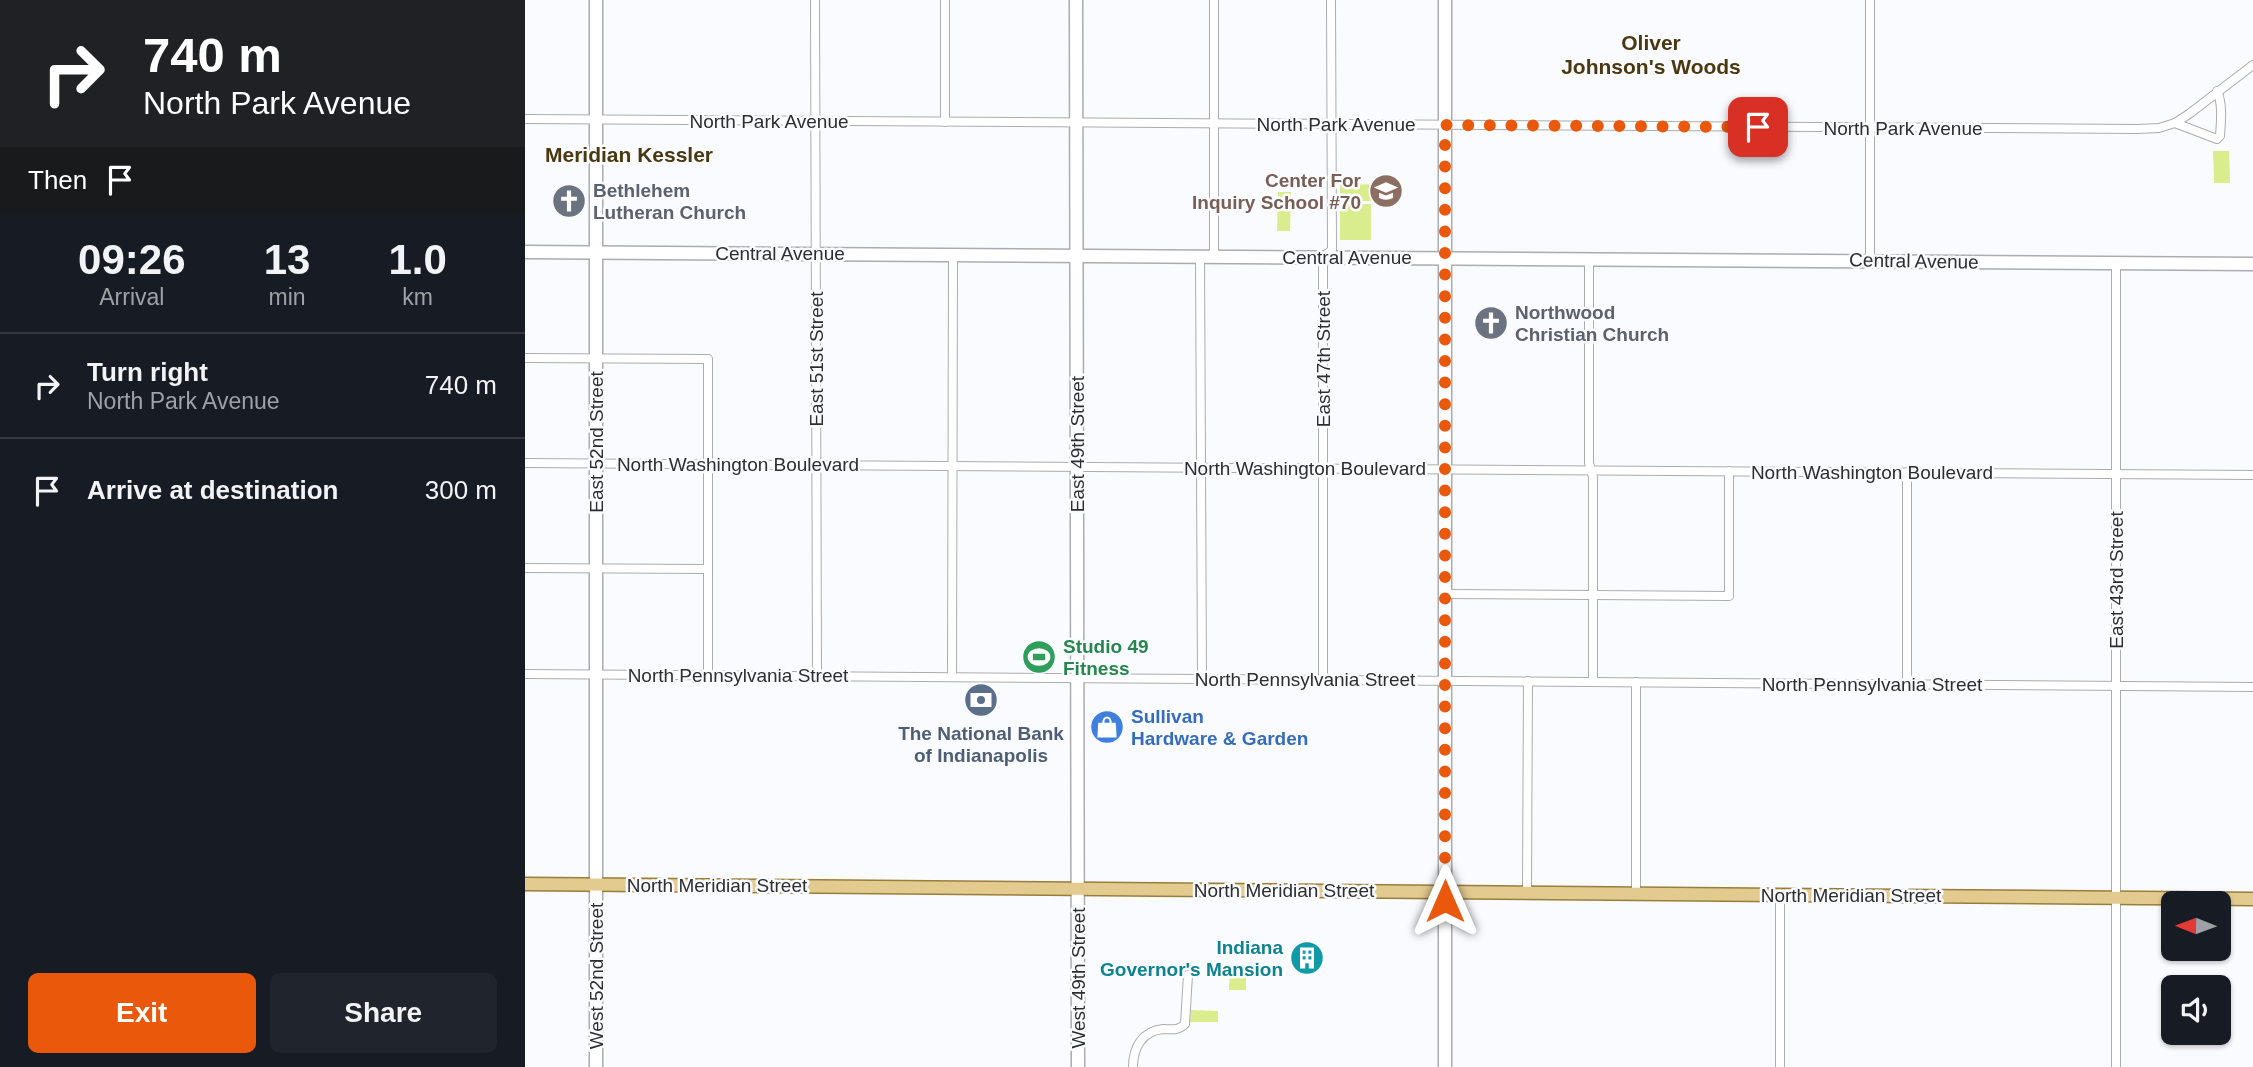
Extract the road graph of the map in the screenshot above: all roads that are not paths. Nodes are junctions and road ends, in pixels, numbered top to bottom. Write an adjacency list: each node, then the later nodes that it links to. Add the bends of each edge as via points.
1 (596, 0): 12 (main road, East 52nd Street)
2 (815, 0): 13 (street, East 51st Street)
3 (945, 0): 14 (street)
4 (1076, 0): 15 (main road, East 49th Street)
5 (1214, 0): 17 (street)
6 (1331, 0): 18 (street, East 47th Street)
7 (1445, 0): 19 (main road)
8 (1870, 0): 20 (street)
9 (2253, 65): 10 (street, North Park Avenue)
10 (2217, 91): 16 (street, North Park Avenue); 16 (street, via 2220,136 2213,138)
11 (525, 119): 12 (street, North Park Avenue)
12 (596, 119): 13 (street, North Park Avenue); 22 (main road, East 52nd Street)
13 (815, 121): 14 (street, North Park Avenue); 23 (street, East 51st Street)
14 (945, 122): 15 (street, North Park Avenue)
15 (1076, 122): 17 (street, North Park Avenue); 25 (main road, East 49th Street)
16 (2175, 122): 20 (street, North Park Avenue, via 2131,130)
17 (1214, 123): 18 (street, North Park Avenue); 27 (street)
18 (1331, 124): 19 (street, North Park Avenue); 28 (street, East 47th Street, via 1332,250)
19 (1445, 125): 20 (street, North Park Avenue); 29 (main road)
20 (1870, 128): 31 (street)
21 (525, 252): 22 (main road, Central Avenue)
22 (595, 253): 23 (main road, Central Avenue); 35 (main road, East 52nd Street)
23 (815, 253): 24 (main road, Central Avenue); 39 (street, East 51st Street)
24 (953, 255): 25 (main road, Central Avenue); 40 (street)
25 (1077, 256): 26 (main road, Central Avenue); 41 (main road, East 49th Street)
26 (1200, 257): 27 (main road, Central Avenue); 42 (street)
27 (1214, 257): 28 (main road, Central Avenue)
28 (1323, 257): 29 (main road, Central Avenue); 43 (street, East 47th Street)
29 (1445, 258): 30 (main road, Central Avenue); 44 (main road)
30 (1589, 259): 31 (main road, Central Avenue); 45 (street)
31 (1870, 260): 32 (main road, Central Avenue)
32 (2116, 263): 33 (main road, Central Avenue); 48 (street, East 43rd Street)
33 (2253, 264)
34 (525, 358): 35 (street)
35 (596, 358): 37 (main road, East 52nd Street); 38 (street, via 708,359)
36 (525, 463): 37 (street, North Washington Boulevard)
37 (596, 464): 38 (street, North Washington Boulevard); 51 (main road, East 52nd Street)
38 (708, 464): 39 (street, North Washington Boulevard); 52 (street)
39 (817, 465): 40 (street, North Washington Boulevard); 58 (street, East 51st Street)
40 (952, 466): 41 (street, North Washington Boulevard); 59 (street)
41 (1077, 467): 42 (street, North Washington Boulevard); 60 (main road, East 49th Street)
42 (1201, 467): 43 (street, North Washington Boulevard); 61 (street)
43 (1323, 468): 44 (street, North Washington Boulevard); 62 (street, East 47th Street)
44 (1445, 469): 45 (street, North Washington Boulevard); 53 (main road)
45 (1592, 471): 46 (street, North Washington Boulevard); 54 (street)
46 (1729, 471): 47 (street, North Washington Boulevard); 54 (street, via 1729,596)
47 (1907, 472): 48 (street, North Washington Boulevard); 67 (street)
48 (2116, 474): 49 (street, North Washington Boulevard); 68 (street, East 43rd Street)
49 (2253, 475)
50 (525, 568): 51 (street)
51 (595, 568): 52 (street); 56 (main road, East 52nd Street)
52 (708, 569): 57 (street)
53 (1445, 594): 54 (street); 63 (main road)
54 (1594, 594): 65 (street)
55 (525, 674): 56 (street, North Pennsylvania Street)
56 (596, 674): 57 (street, North Pennsylvania Street); 71 (main road, East 52nd Street)
57 (708, 675): 58 (street, North Pennsylvania Street)
58 (817, 676): 59 (street, North Pennsylvania Street)
59 (952, 677): 60 (street, North Pennsylvania Street)
60 (1078, 677): 61 (street, North Pennsylvania Street); 72 (main road, East 49th Street)
61 (1202, 678): 62 (street, North Pennsylvania Street)
62 (1323, 679): 63 (street, North Pennsylvania Street)
63 (1445, 680): 64 (street, North Pennsylvania Street); 73 (main road)
64 (1528, 681): 65 (street, North Pennsylvania Street); 74 (street)
65 (1593, 681): 66 (street, North Pennsylvania Street)
66 (1636, 682): 67 (street, North Pennsylvania Street); 75 (street)
67 (1907, 684): 68 (street, North Pennsylvania Street)
68 (2116, 686): 69 (street, North Pennsylvania Street); 77 (street, East 43rd Street)
69 (2253, 687)
70 (525, 884): 71 (main road, North Meridian Street)
71 (596, 885): 72 (main road, North Meridian Street); 80 (main road, West 52nd Street)
72 (1079, 888): 73 (main road, North Meridian Street); 81 (main road, West 49th Street)
73 (1445, 891): 74 (main road, North Meridian Street); 83 (main road)
74 (1527, 892): 75 (main road, North Meridian Street)
75 (1636, 893): 76 (main road, North Meridian Street)
76 (1780, 894): 77 (main road, North Meridian Street); 84 (street)
77 (2115, 897): 78 (main road, North Meridian Street); 85 (street, East 43rd Street)
78 (2253, 899)
79 (1188, 975): 82 (street, via 1185,1024 1178,1030 1158,1030 1143,1037 1134,1051)
80 (596, 1067)
81 (1078, 1067)
82 (1133, 1067)
83 (1445, 1067)
84 (1780, 1067)
85 (2116, 1067)

